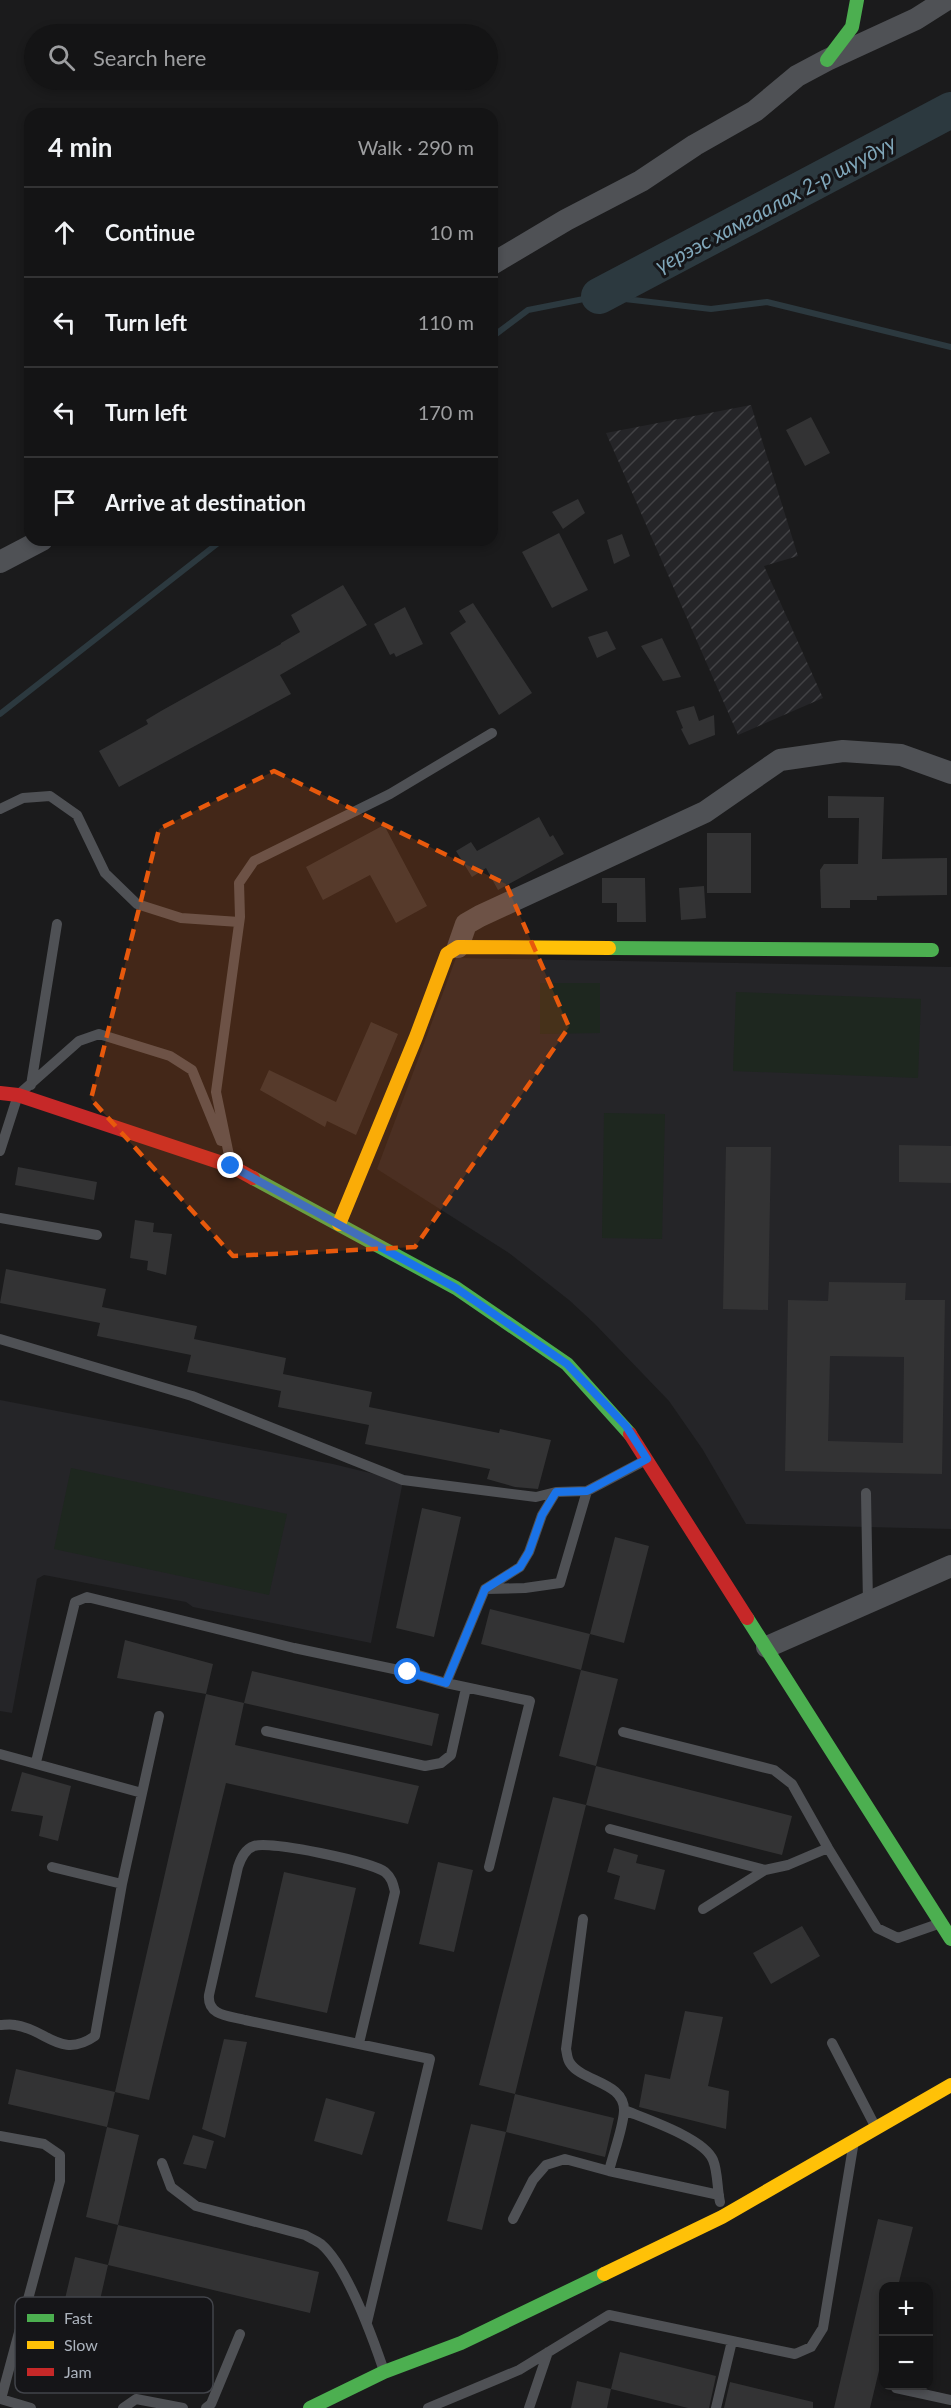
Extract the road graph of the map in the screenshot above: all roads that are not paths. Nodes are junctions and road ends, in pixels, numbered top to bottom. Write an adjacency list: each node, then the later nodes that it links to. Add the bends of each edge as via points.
1 (857, 0): 3 (street, via 852,27)
2 (946, 0): 3 (street, via 916,19)
3 (827, 60): 4 (street, via 797,76 755,111 641,182)
4 (498, 260)
5 (31, 546): 6 (street)
6 (0, 562)
7 (492, 733): 10 (lane, via 390,794 254,861 239,883)
8 (951, 773): 12 (street, via 901,755 843,752 780,760 705,812 466,924)
9 (0, 809): 10 (lane, via 23,798 50,796 77,815 105,873 137,904 181,918)
10 (239, 922): 18 (lane, via 216,1092)
11 (57, 924): 14 (lane)
12 (458, 947): 13 (street); 20 (street, via 447,954)
13 (932, 950)
14 (31, 1085): 16 (lane); 18 (lane, via 79,1041 99,1034 170,1056 192,1070)
15 (0, 1093): 16 (street)
16 (18, 1095): 17 (lane); 18 (street)
17 (0, 1151)
18 (231, 1166): 20 (street)
19 (0, 1218): 21 (lane)
20 (339, 1224): 23 (street, via 456,1288 567,1364 626,1426)
21 (97, 1235)
22 (0, 1339): 25 (lane, via 192,1396 403,1480 536,1497)
23 (647, 1459): 24 (lane); 30 (street)
24 (587, 1491): 25 (lane); 28 (lane, via 560,1583)
25 (556, 1492): 28 (lane, via 520,1567)
26 (866, 1493): 29 (lane)
27 (951, 1566): 29 (street)
28 (485, 1589): 31 (lane)
29 (868, 1604): 30 (street)
30 (767, 1647): 47 (street)
31 (446, 1683): 32 (lane); 37 (lane, via 87,1597 75,1602)
32 (466, 1688): 34 (lane, via 451,1755 441,1763 425,1766); 42 (lane, via 530,1701)
33 (159, 1716): 38 (lane)
34 (266, 1731)
35 (623, 1732): 40 (lane, via 774,1770 792,1784)
36 (0, 1754): 37 (lane)
37 (36, 1762): 38 (lane)
38 (142, 1793): 44 (lane)
39 (610, 1829): 43 (lane)
40 (828, 1848): 43 (lane); 47 (lane, via 877,1928 898,1938)
41 (52, 1867): 44 (lane)
42 (489, 1867)
43 (765, 1870): 45 (lane)
44 (122, 1884): 49 (lane, via 95,2036 85,2043 65,2046 15,2025)
45 (703, 1909)
46 (583, 1919): 53 (lane, via 566,2049 569,2062 613,2090)
47 (941, 1923): 48 (street)
48 (951, 1939)
49 (0, 2025)
50 (359, 2043): 50 (lane, via 395,1892 393,1881 384,1871 353,1861 275,1844 253,1846 243,1853 238,1867 209,1995 211,2008 216,2013); 63 (lane, via 430,2059)
51 (832, 2043): 54 (lane)
52 (951, 2085): 54 (street)
53 (624, 2110): 58 (lane); 59 (lane, via 704,2148 713,2159)
54 (876, 2128): 56 (street)
55 (0, 2136): 62 (lane, via 44,2144 60,2155 60,2181)
56 (854, 2141): 60 (street); 65 (lane, via 823,2328 811,2347 795,2354)
57 (162, 2163): 63 (lane, via 171,2187 196,2206 305,2235 321,2244 335,2261)
58 (609, 2171): 59 (lane); 61 (lane, via 565,2159 546,2165 533,2180)
59 (718, 2195): 60 (lane)
60 (722, 2217): 68 (street, via 461,2343)
61 (513, 2218)
62 (28, 2297)
63 (367, 2322): 68 (lane)
64 (240, 2334): 75 (lane)
65 (732, 2341): 67 (lane, via 609,2315); 79 (lane)
66 (15, 2344): 70 (lane)
67 (548, 2352): 77 (lane, via 519,2370); 78 (lane)
68 (384, 2372): 76 (street)
69 (905, 2390): 71 (lane)
70 (0, 2399): 72 (lane)
71 (951, 2400)
72 (31, 2408)
73 (123, 2408): 74 (lane, via 136,2399)
74 (183, 2408)
75 (206, 2408)
76 (310, 2408)
77 (428, 2408)
78 (529, 2408)
79 (716, 2408)

